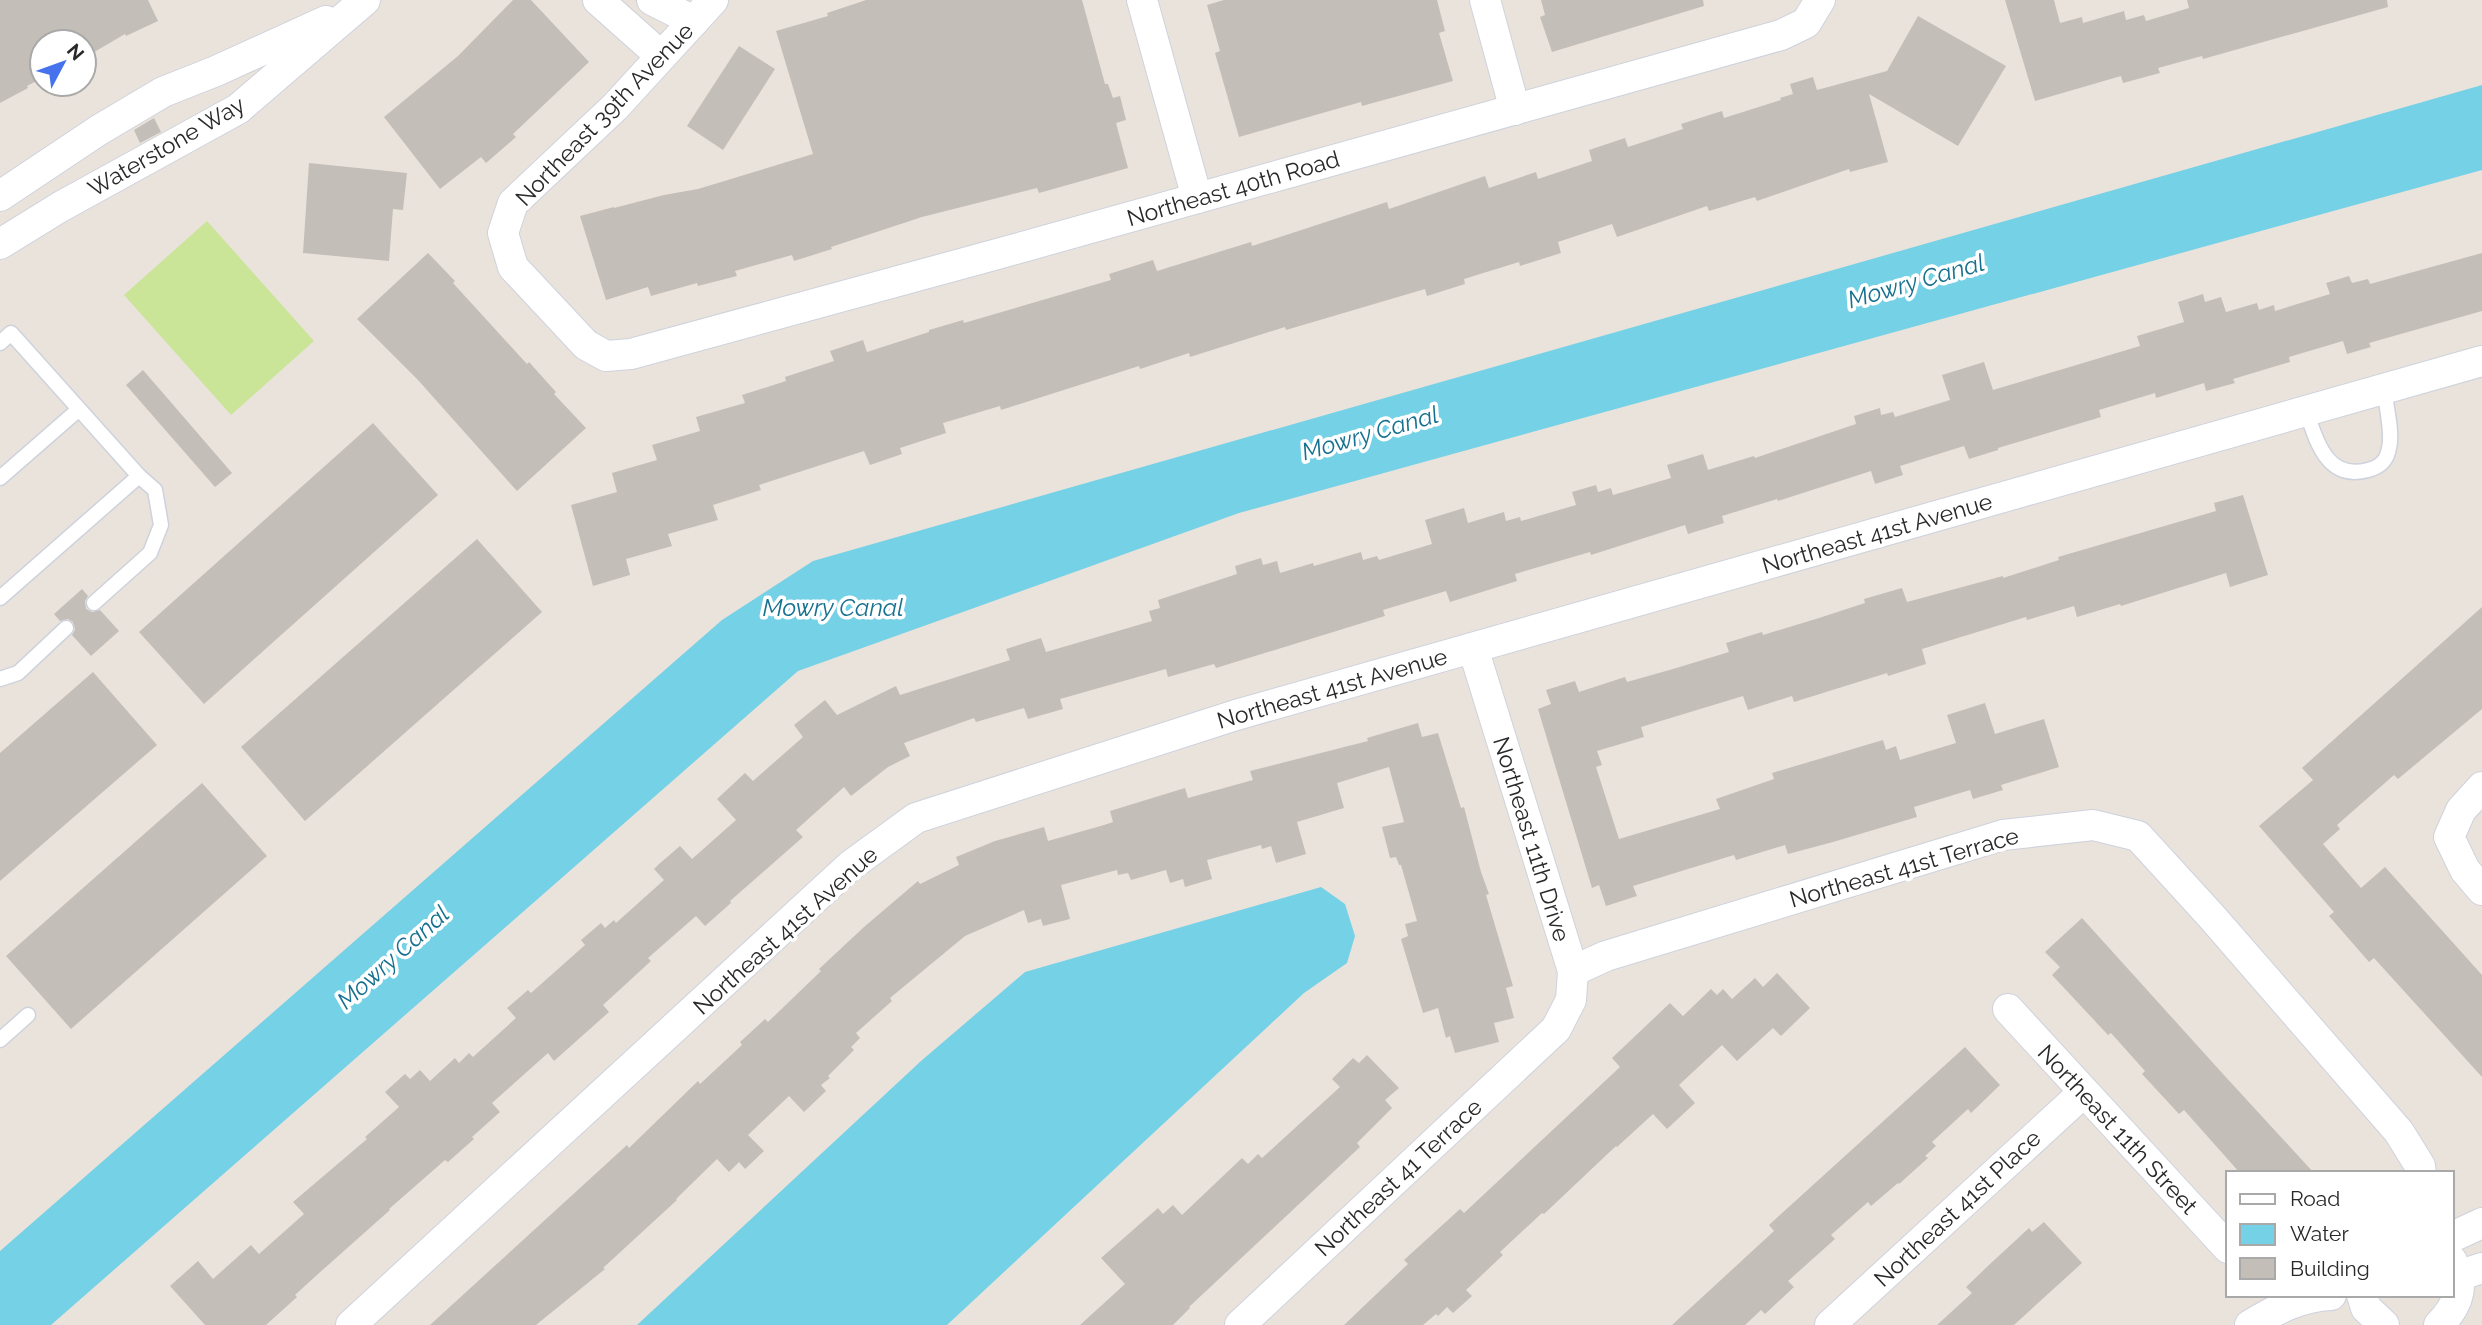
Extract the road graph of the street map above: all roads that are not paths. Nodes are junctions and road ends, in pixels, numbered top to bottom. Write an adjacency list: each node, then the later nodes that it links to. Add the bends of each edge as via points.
1 (598, 0): 8 (street)
2 (652, 0): 7 (street)
3 (1142, 0): 11 (street)
4 (1485, 0): 9 (street)
5 (1820, 0): 9 (street, Northeast 40th Road, via 1807,23 1781,35)
6 (360, 4): 10 (street, Waterstone Way, via 163,92); 12 (street, Waterstone Way, via 238,109)
7 (704, 11): 8 (street, Northeast 39th Avenue)
8 (661, 56): 14 (street, Northeast 39th Avenue, via 615,107 513,203 503,233 513,267 586,345 606,356)
9 (1515, 110): 11 (street, Northeast 40th Road)
10 (0, 197)
11 (1197, 198): 14 (street, Northeast 40th Road)
12 (0, 244)
13 (0, 343): 17 (lane, via 11,333)
14 (631, 354)
15 (2482, 361): 16 (street, Northeast 41st Avenue)
16 (2384, 389): 18 (street, Northeast 41st Avenue); 18 (lane, via 2390,445 2378,468 2349,473 2333,465 2321,450)
17 (78, 410): 19 (lane); 20 (lane)
18 (2306, 411): 24 (street, Northeast 41st Avenue)
19 (139, 476): 21 (lane); 22 (lane, via 155,490 162,525 150,553)
20 (0, 478)
21 (0, 598)
22 (94, 603)
23 (66, 628): 25 (lane, via 18,673)
24 (1473, 648): 28 (street, Northeast 11th Drive); 42 (street, Northeast 41st Avenue, via 1236,715 916,818 850,866)
25 (0, 678)
26 (2482, 787): 27 (street, via 2461,810 2449,837 2465,870)
27 (2482, 890)
28 (1573, 971): 31 (street, Northeast 11th Drive, via 1571,1000); 34 (street, Northeast 41st Terrace, via 1606,956 2003,835 2093,825 2138,836 2399,1132)
29 (2008, 1009): 33 (street, Northeast 11th Street)
30 (28, 1015): 32 (lane)
31 (1556, 1029): 43 (street, Northeast 41 Terrace)
32 (0, 1040)
33 (2084, 1092): 37 (street, Northeast 11th Street); 44 (street, Northeast 41st Place)
34 (2421, 1171)
35 (2482, 1223): 36 (street)
36 (2454, 1236)
37 (2226, 1246)
38 (2464, 1268): 47 (street, via 2458,1298)
39 (2312, 1297): 41 (street)
40 (2363, 1297): 46 (street, via 2366,1308)
41 (2273, 1302): 45 (street)
42 (351, 1325)
43 (1240, 1325)
44 (1830, 1325)
45 (2250, 1325)
46 (2384, 1325)
47 (2440, 1325)

